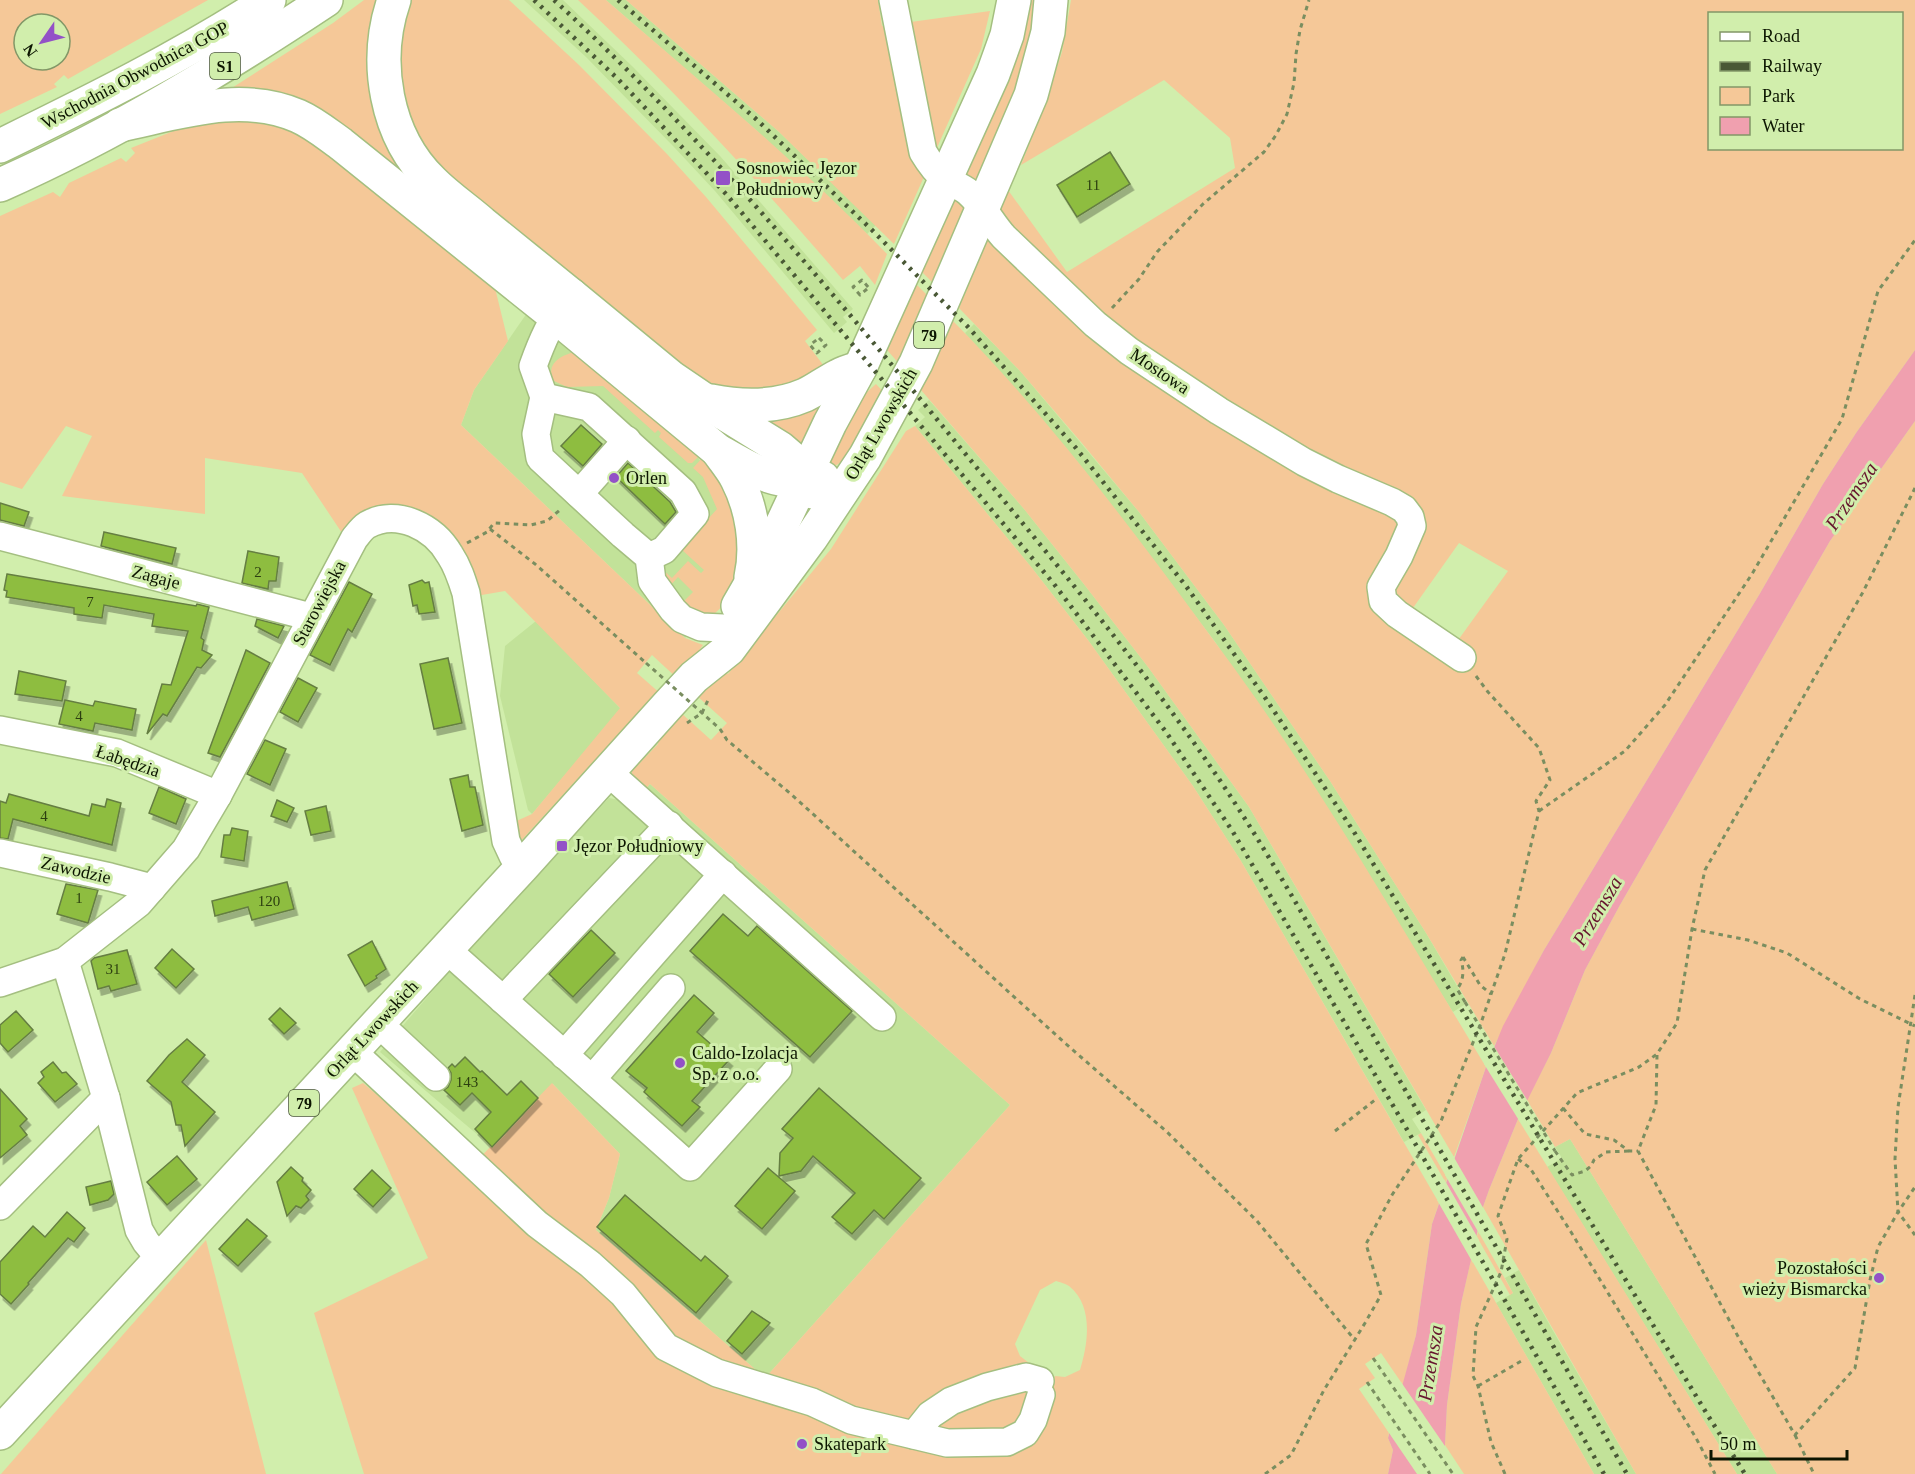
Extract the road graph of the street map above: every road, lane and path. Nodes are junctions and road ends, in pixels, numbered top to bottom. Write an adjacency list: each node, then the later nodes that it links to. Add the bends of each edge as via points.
1 (269, 0): 9 (main road, Wschodnia Obwodnica GOP / S1, via 159,66)
2 (326, 0): 8 (main road, Wschodnia Obwodnica GOP / S1, via 230,63)
3 (394, 0): 15 (main road, via 388,18 383,67 393,119 403,142 432,182)
4 (894, 0): 10 (street, Mostowa, via 923,153)
5 (1014, 0): 10 (main road, Orląt Lwowskich / 79, via 996,66)
6 (1051, 0): 12 (main road, Orląt Lwowskich / 79, via 1048,32 1034,85)
7 (1309, 0): 16 (path, via 1298,38 1287,114 1276,135 1264,152 1203,204 1157,252 1139,279)
8 (120, 125): 11 (main road, Wschodnia Obwodnica GOP / S1); 15 (main road, via 221,105 261,106 297,116 315,125)
9 (0, 146)
10 (945, 179): 12 (street, Mostowa, via 967,191); 18 (main road, Orląt Lwowskich / 79)
11 (0, 185)
12 (983, 208): 16 (street, Mostowa, via 1004,237); 23 (main road, Orląt Lwowskich / 79, via 916,363)
13 (1915, 240): 40 (path, via 1878,291 1842,420 1752,574 1665,705 1625,751)
14 (852, 288): 14 (path, via 860,295 869,288 862,280)
15 (563, 306): 19 (street, via 546,331 532,366); 20 (main road); 22 (main road)
16 (1095, 324): 35 (street, Mostowa, via 1129,351 1304,462 1404,509 1412,526 1381,587 1383,602)
17 (821, 337): 17 (path, via 810,345 817,353 826,345)
18 (860, 368): 20 (main road, via 782,402 741,405); 24 (main road, Orląt Lwowskich / 79)
19 (544, 397): 21 (street, via 589,407); 26 (street, via 536,434 540,458)
20 (704, 399): 24 (main road, via 780,447 794,459)
21 (627, 440): 26 (street); 31 (street, via 683,492 695,513 664,550)
22 (717, 450): 24 (main road, via 767,475 790,480); 32 (main road, via 737,479 749,510 754,536)
23 (865, 457): 24 (main road, via 836,474 818,480); 29 (main road, Orląt Lwowskich / 79)
24 (805, 478): 29 (main road, via 812,488 815,505); 32 (main road, Orląt Lwowskich / 79)
25 (1915, 488): 46 (path, via 1863,592 1705,870)
26 (579, 494): 27 (path, via 547,521 531,525 494,522); 31 (street)
27 (490, 529): 30 (path); 75 (path, bridge, via 535,564 1167,1132 1257,1221)
28 (0, 536): 33 (street, Zagaje)
29 (811, 538): 36 (main road, Orląt Lwowskich / 79, via 729,649)
30 (449, 552): 33 (street, Starowiejska, via 432,534 412,522 394,518 374,522 354,539); 43 (street, Starowiejska, via 466,593 506,841)
31 (649, 557): 34 (street, via 652,581 682,620 701,627)
32 (749, 590): 34 (main road, Orląt Lwowskich / 79)
33 (311, 617): 39 (street, Starowiejska)
34 (723, 628): 36 (main road, Orląt Lwowskich / 79, via 705,652)
35 (1462, 658): 40 (path, via 1539,748 1550,780 1536,801)
36 (694, 677): 38 (main road, Orląt Lwowskich / 79)
37 (0, 730): 39 (street, Łabędzia, via 117,753)
38 (608, 772): 41 (street); 43 (main road, Orląt Lwowskich / 79)
39 (218, 795): 45 (street, Starowiejska, via 186,849)
40 (1539, 811): 51 (path, via 1505,954)
41 (669, 825): 44 (street); 53 (street)
42 (0, 853): 45 (street, Zawodzie)
43 (523, 866): 47 (main road, Orląt Lwowskich / 79)
44 (723, 874): 54 (street); 59 (street)
45 (152, 888): 48 (street, Starowiejska, via 139,903)
46 (1692, 928): 56 (path, via 1787,953 1860,999); 58 (path, via 1677,1023)
47 (446, 949): 53 (street); 55 (main road, Orląt Lwowskich / 79)
48 (65, 961): 49 (street, Starowiejska); 63 (street)
49 (0, 983)
50 (671, 988): 62 (street)
51 (1491, 994): 67 (path, bridge, via 1480,985 1463,957 1462,983 1457,989 1572,1175 1585,1171 1606,1152); 75 (path, via 1441,1121 1392,1195 1366,1244 1381,1295)
52 (1915, 995): 56 (path)
53 (503, 1000): 59 (street)
54 (882, 1017)
55 (378, 1023): 57 (main road, Orląt Lwowskich / 79); 61 (street)
56 (1913, 1025): 72 (path, via 1898,1107)
57 (352, 1051): 74 (main road, Orląt Lwowskich / 79); 81 (street, via 537,1224 623,1294 666,1347 717,1373 812,1402 851,1420)
58 (1657, 1054): 65 (path, via 1639,1067 1576,1093); 68 (path, via 1656,1105)
59 (564, 1055): 62 (street)
60 (778, 1069): 62 (street, via 690,1167)
61 (436, 1077)
62 (592, 1079)
63 (106, 1098): 71 (street); 74 (street, via 139,1230)
64 (1375, 1100): 66 (path)
65 (1563, 1108): 67 (path, via 1585,1134 1614,1140); 69 (path)
66 (1335, 1131)
67 (1629, 1151): 68 (path)
68 (1638, 1152): 82 (path)
69 (1518, 1159): 79 (path, via 1498,1216 1507,1239 1501,1272 1476,1327 1473,1376); 87 (path, via 1530,1168 1571,1232)
70 (1915, 1187): 72 (path)
71 (0, 1206)
72 (1898, 1212): 73 (path); 82 (path, via 1878,1247 1855,1368)
73 (1915, 1235)
74 (160, 1259): 80 (main road, Orląt Lwowskich / 79)
75 (1354, 1339): 83 (path, via 1291,1455)
76 (1373, 1358): 85 (path)
77 (1523, 1360): 79 (path)
78 (1367, 1382): 84 (path)
79 (1478, 1386): 86 (path, via 1491,1442)
80 (0, 1433)
81 (914, 1435): 81 (street, via 946,1443 1007,1442 1025,1432 1033,1420 1040,1388 1026,1377 987,1387 951,1401 930,1415)
82 (1795, 1436): 88 (path)
83 (1265, 1474)
84 (1430, 1474)
85 (1453, 1474)
86 (1505, 1474)
87 (1715, 1474)
88 (1814, 1474)

